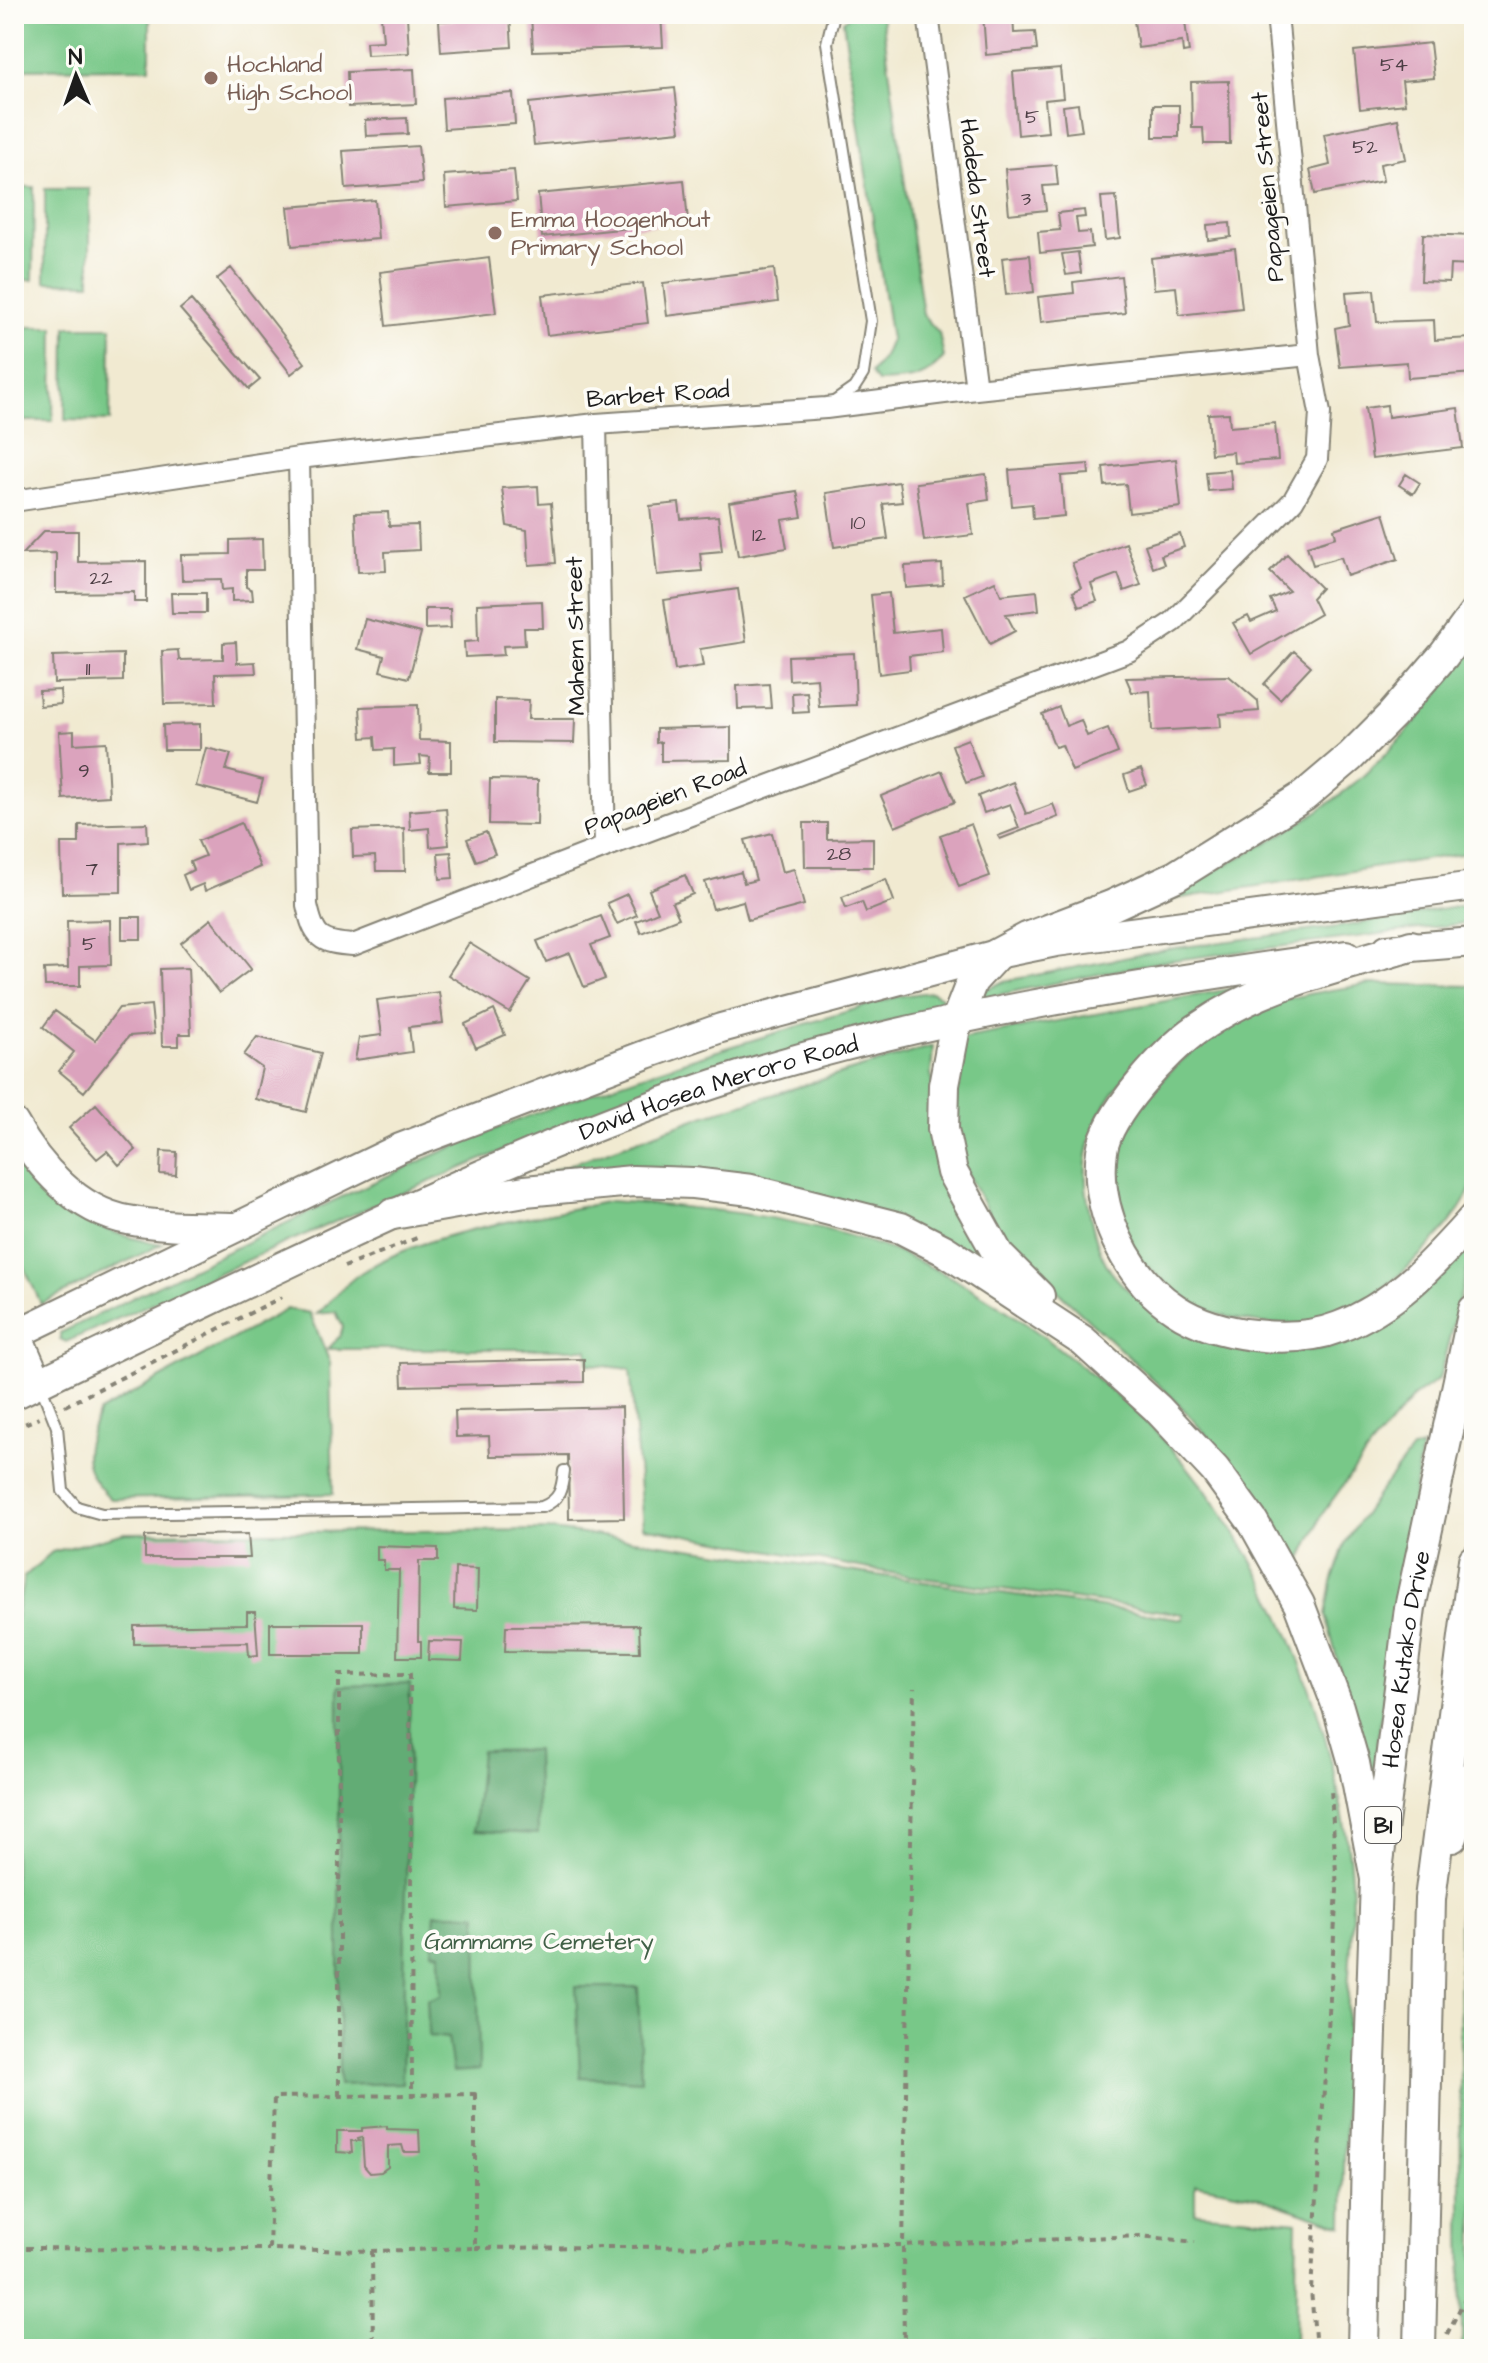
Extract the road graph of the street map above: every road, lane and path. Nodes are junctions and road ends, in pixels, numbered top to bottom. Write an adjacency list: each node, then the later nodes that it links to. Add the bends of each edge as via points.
1 (834, 14): 6 (lane, via 827,43 871,321 863,374 854,388)
2 (928, 14): 5 (street, Hadeda Street)
3 (1277, 14): 4 (street, Papageien Street)
4 (1309, 355): 5 (street, Barbet Road); 11 (street, Papageien Road, via 1320,413 1317,459 1293,501 1157,635 1129,651)
5 (976, 389): 6 (street, Barbet Road)
6 (826, 408): 7 (street, Barbet Road)
7 (596, 424): 8 (street, Barbet Road); 11 (street, Mahem Street)
8 (299, 458): 9 (street, Barbet Road); 11 (street, Papageien Road, via 307,905 319,938 353,945)
9 (14, 501)
10 (1474, 614): 15 (main road, via 1392,715 1304,796 1176,876)
11 (605, 847)
12 (1474, 886): 15 (main road)
13 (1466, 943): 14 (main road, David Hosea Meroro Road)
14 (1411, 946): 16 (main road, David Hosea Meroro Road, via 1067,997); 19 (main road, via 1271,988 1195,1031 1153,1069 1113,1122 1102,1149 1105,1208 1128,1260 1176,1310 1248,1335 1289,1337 1336,1328 1371,1313 1425,1272)
15 (997, 954): 16 (main road, via 972,981); 20 (main road, via 721,1028 647,1054 400,1148)
16 (956, 1022): 18 (main road, David Hosea Meroro Road, via 841,1047 714,1084 561,1141); 26 (main road, via 944,1085 943,1129 952,1172 999,1256)
17 (14, 1123): 20 (main road, via 48,1173 91,1207 125,1220)
18 (393, 1214): 26 (main road, via 525,1191 633,1181 751,1190 901,1228); 27 (main road, David Hosea Meroro Road)
19 (1474, 1218)
20 (237, 1227): 25 (main road)
21 (426, 1234): 22 (path)
22 (331, 1272)
23 (290, 1293): 29 (path)
24 (1474, 1310): 36 (main road, Hosea Kutako Drive / B1, via 1410,1608)
25 (16, 1330): 27 (street)
26 (1083, 1341): 36 (main road, via 1215,1470 1253,1522 1299,1604 1350,1749)
27 (40, 1382): 28 (main road, David Hosea Meroro Road); 29 (lane)
28 (14, 1395)
29 (53, 1412): 30 (path); 31 (lane, via 63,1491 77,1507 102,1514 542,1507 559,1496)
30 (14, 1428)
31 (564, 1471)
32 (1474, 1560): 37 (main road)
33 (914, 1688): 41 (path)
34 (1474, 1775): 37 (main road)
35 (1330, 1781): 50 (path, via 1337,1890 1311,2290)
36 (1376, 1879): 51 (main road, Hosea Kutako Drive / B1)
37 (1430, 1899): 47 (main road)
38 (412, 2095): 39 (path); 39 (path, via 410,1674 339,1675); 43 (path, via 475,2094)
39 (339, 2096): 44 (path, via 274,2097)
40 (1195, 2242): 41 (path, via 1141,2236)
41 (903, 2245): 43 (path); 49 (path)
42 (14, 2248): 44 (path)
43 (475, 2248): 45 (path)
44 (269, 2249): 45 (path)
45 (372, 2251): 48 (path)
46 (1474, 2288): 47 (path)
47 (1431, 2347)
48 (373, 2349)
49 (904, 2349)
50 (1316, 2349)
51 (1363, 2349)

